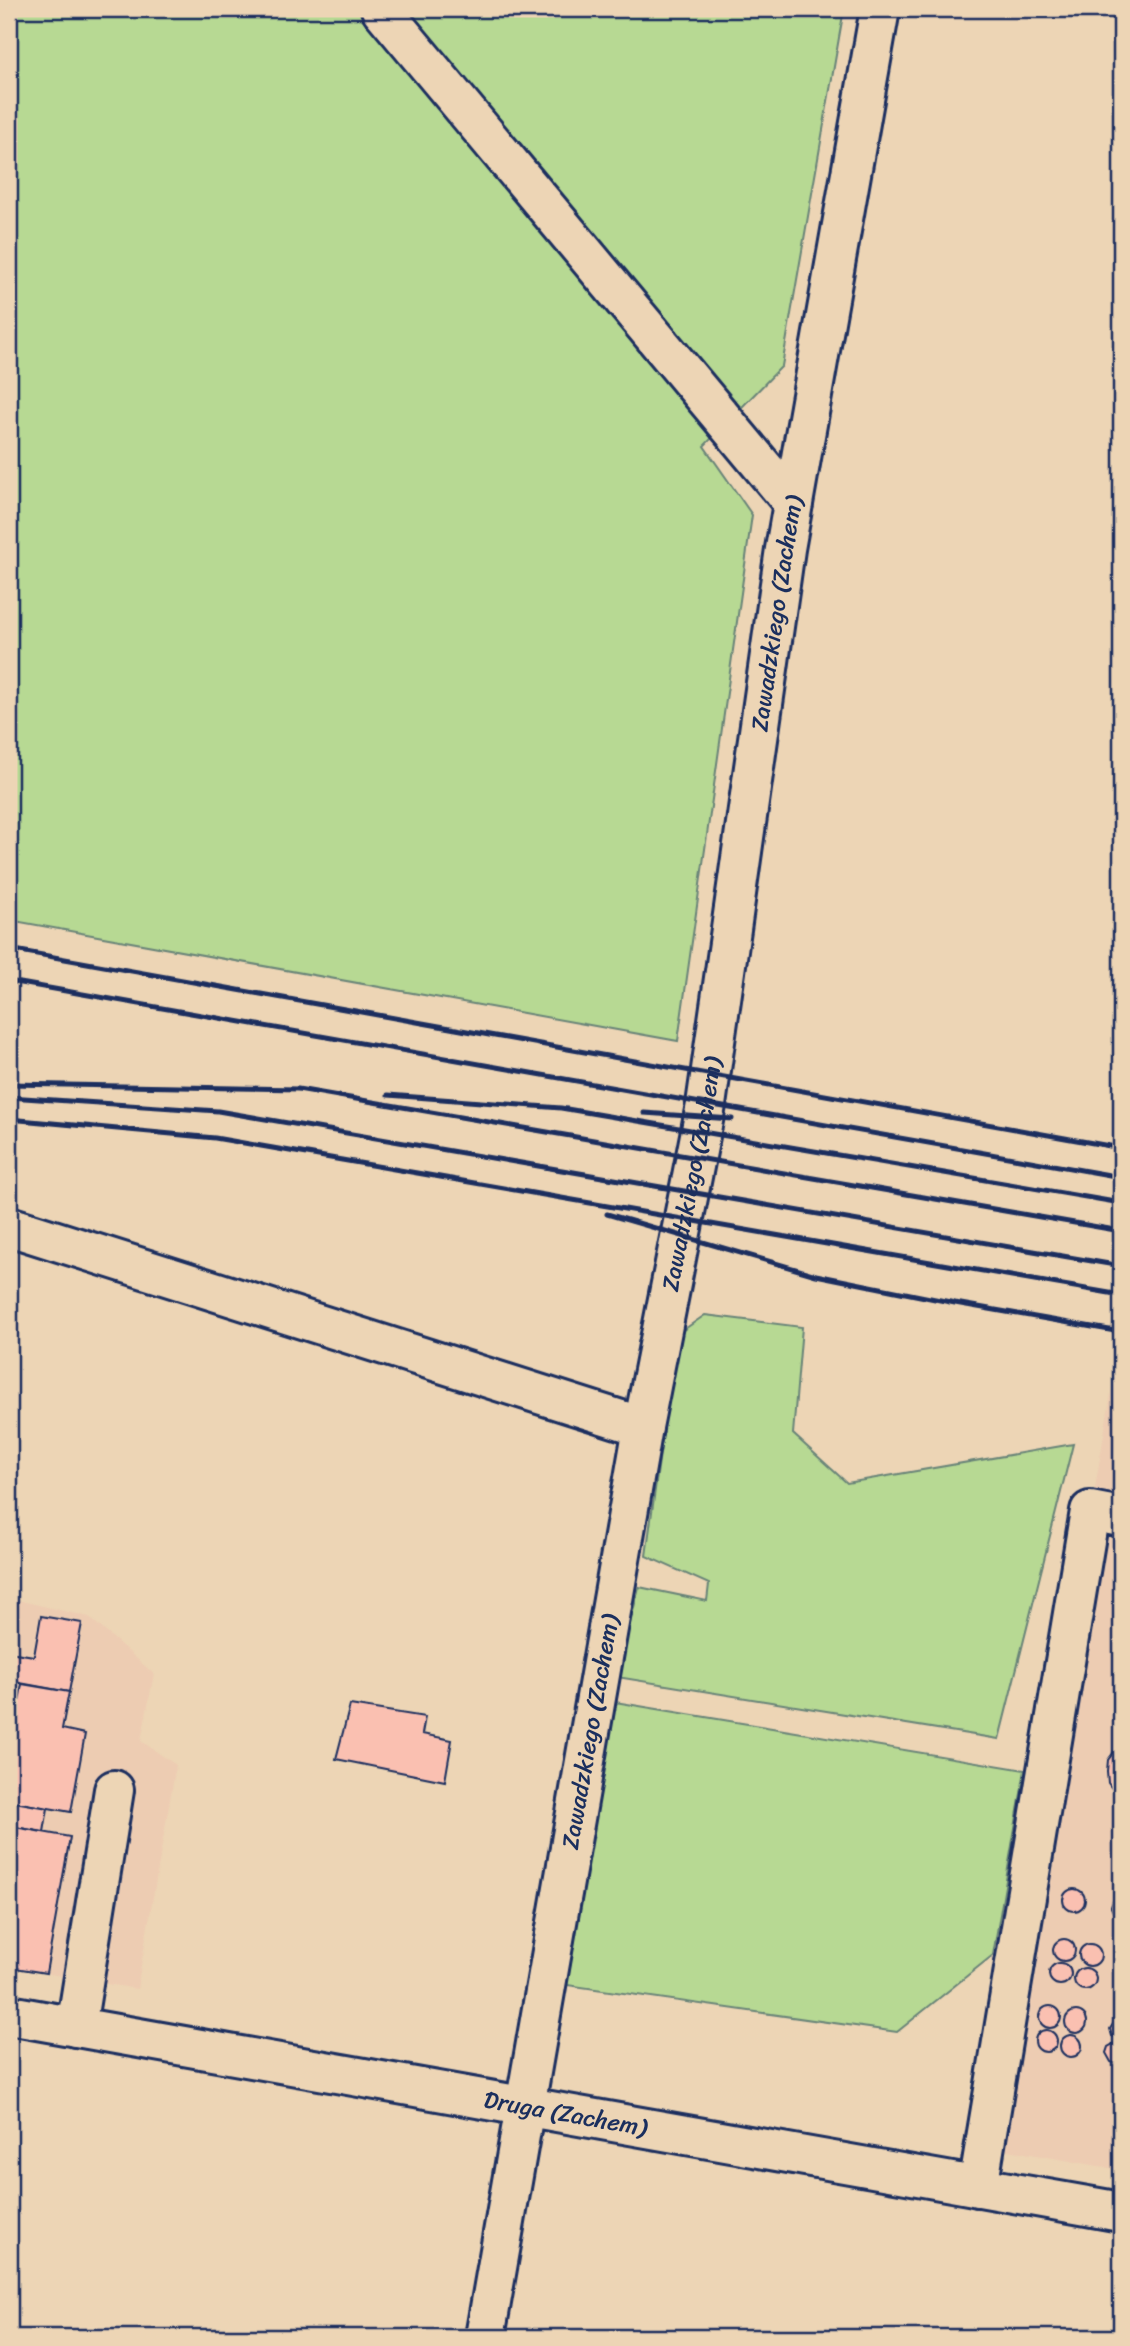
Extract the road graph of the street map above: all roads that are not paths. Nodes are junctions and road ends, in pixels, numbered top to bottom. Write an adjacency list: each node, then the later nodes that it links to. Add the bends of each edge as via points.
1 (381, 9): 3 (lane)
2 (880, 9): 3 (lane, Zawadzkiego (Zachem))
3 (793, 503): 5 (lane, Zawadzkiego (Zachem), via 706,1105)
4 (9, 1226): 5 (lane)
5 (643, 1427): 10 (lane, Zawadzkiego (Zachem))
6 (1121, 1517): 11 (lane, via 1090,1511)
7 (114, 1790): 9 (lane)
8 (9, 2015): 9 (lane, Druga (Zachem))
9 (76, 2027): 10 (lane, Druga (Zachem))
10 (526, 2106): 11 (lane, Druga (Zachem)); 13 (lane, Zawadzkiego (Zachem))
11 (978, 2187): 12 (lane, Druga (Zachem))
12 (1121, 2212)
13 (485, 2337)

